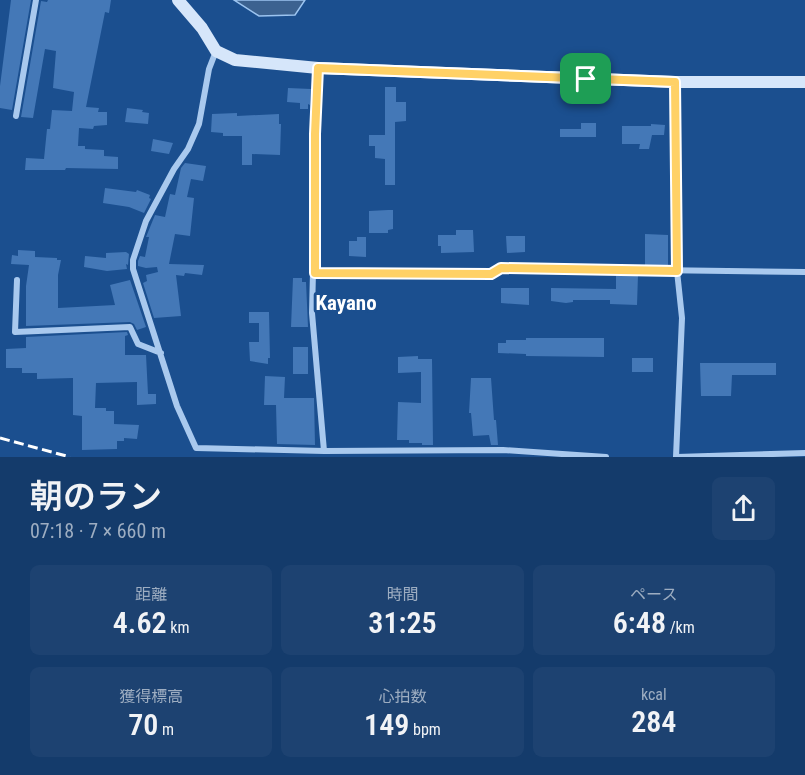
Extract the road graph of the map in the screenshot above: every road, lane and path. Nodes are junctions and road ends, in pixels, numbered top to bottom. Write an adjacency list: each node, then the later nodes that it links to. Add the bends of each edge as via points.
1 (36, 0): 7 (street)
2 (177, 0): 3 (street)
3 (216, 51): 4 (street, via 235,60); 12 (street, via 198,124 147,220 133,260)
4 (318, 68): 5 (street); 10 (street)
5 (675, 82): 6 (street); 8 (street)
6 (805, 82)
7 (16, 116)
8 (677, 271): 9 (street); 10 (street, via 501,268 491,274); 18 (street, via 682,318)
9 (805, 272)
10 (315, 273): 13 (street, via 312,313)
11 (17, 280): 12 (street, via 15,332 130,327 138,344)
12 (161, 353): 13 (street, via 177,406 196,448)
13 (324, 451): 16 (street)
14 (489, 453): 16 (street); 17 (street)
15 (805, 453): 18 (street)
16 (440, 454)
17 (606, 457)
18 (677, 457)

